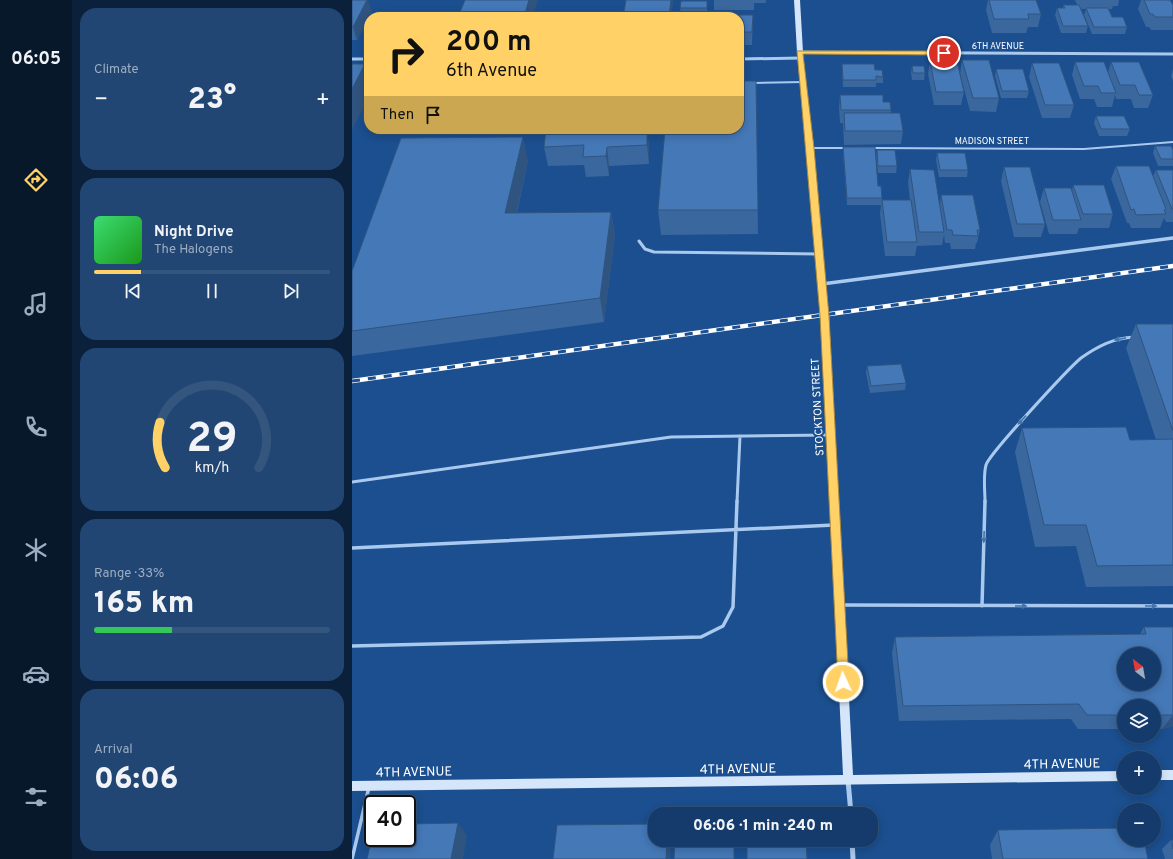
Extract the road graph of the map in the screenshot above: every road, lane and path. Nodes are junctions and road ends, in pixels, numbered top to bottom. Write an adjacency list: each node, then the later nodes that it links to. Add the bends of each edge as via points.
1 (797, 0): 3 (street, STOCKTON STREET)
2 (1173, 54): 3 (street, 6TH AVENUE)
3 (800, 55): 6 (street, 6TH AVENUE); 7 (street, STOCKTON STREET)
4 (352, 59): 5 (street)
5 (364, 59)
6 (744, 59)
7 (803, 82): 8 (lane); 10 (street, STOCKTON STREET)
8 (747, 83)
9 (1173, 142): 12 (lane, MADISON STREET, via 1084,149)
10 (810, 148): 11 (lane); 15 (street, STOCKTON STREET)
11 (854, 148)
12 (869, 148)
13 (1173, 238): 16 (street)
14 (639, 241): 15 (lane, via 645,249 654,252)
15 (819, 254): 16 (street, STOCKTON STREET)
16 (822, 284): 18 (street, STOCKTON STREET)
17 (1135, 337): 25 (lane, one-way to 25, via 1120,338 1103,344 1080,359 1010,433 986,464)
18 (831, 435): 19 (lane); 21 (street, STOCKTON STREET)
19 (740, 436): 20 (lane, via 671,437); 22 (lane)
20 (352, 482)
21 (835, 525): 22 (lane); 24 (street, STOCKTON STREET)
22 (737, 530): 23 (lane); 27 (lane, via 733,607 723,626 701,637)
23 (352, 548)
24 (839, 605): 25 (lane); 31 (street, STOCKTON STREET)
25 (982, 606): 26 (lane, one-way to 26)
26 (1173, 606)
27 (352, 646)
28 (1161, 775): 29 (street)
29 (1173, 775)
30 (1117, 776): 31 (street, 4TH AVENUE)
31 (848, 780): 32 (street, 4TH AVENUE); 34 (street, STOCKTON STREET)
32 (370, 785): 33 (street, 4TH AVENUE); 36 (lane)
33 (352, 786)
34 (850, 807)
35 (852, 847): 37 (street)
36 (352, 859)
37 (853, 859)

